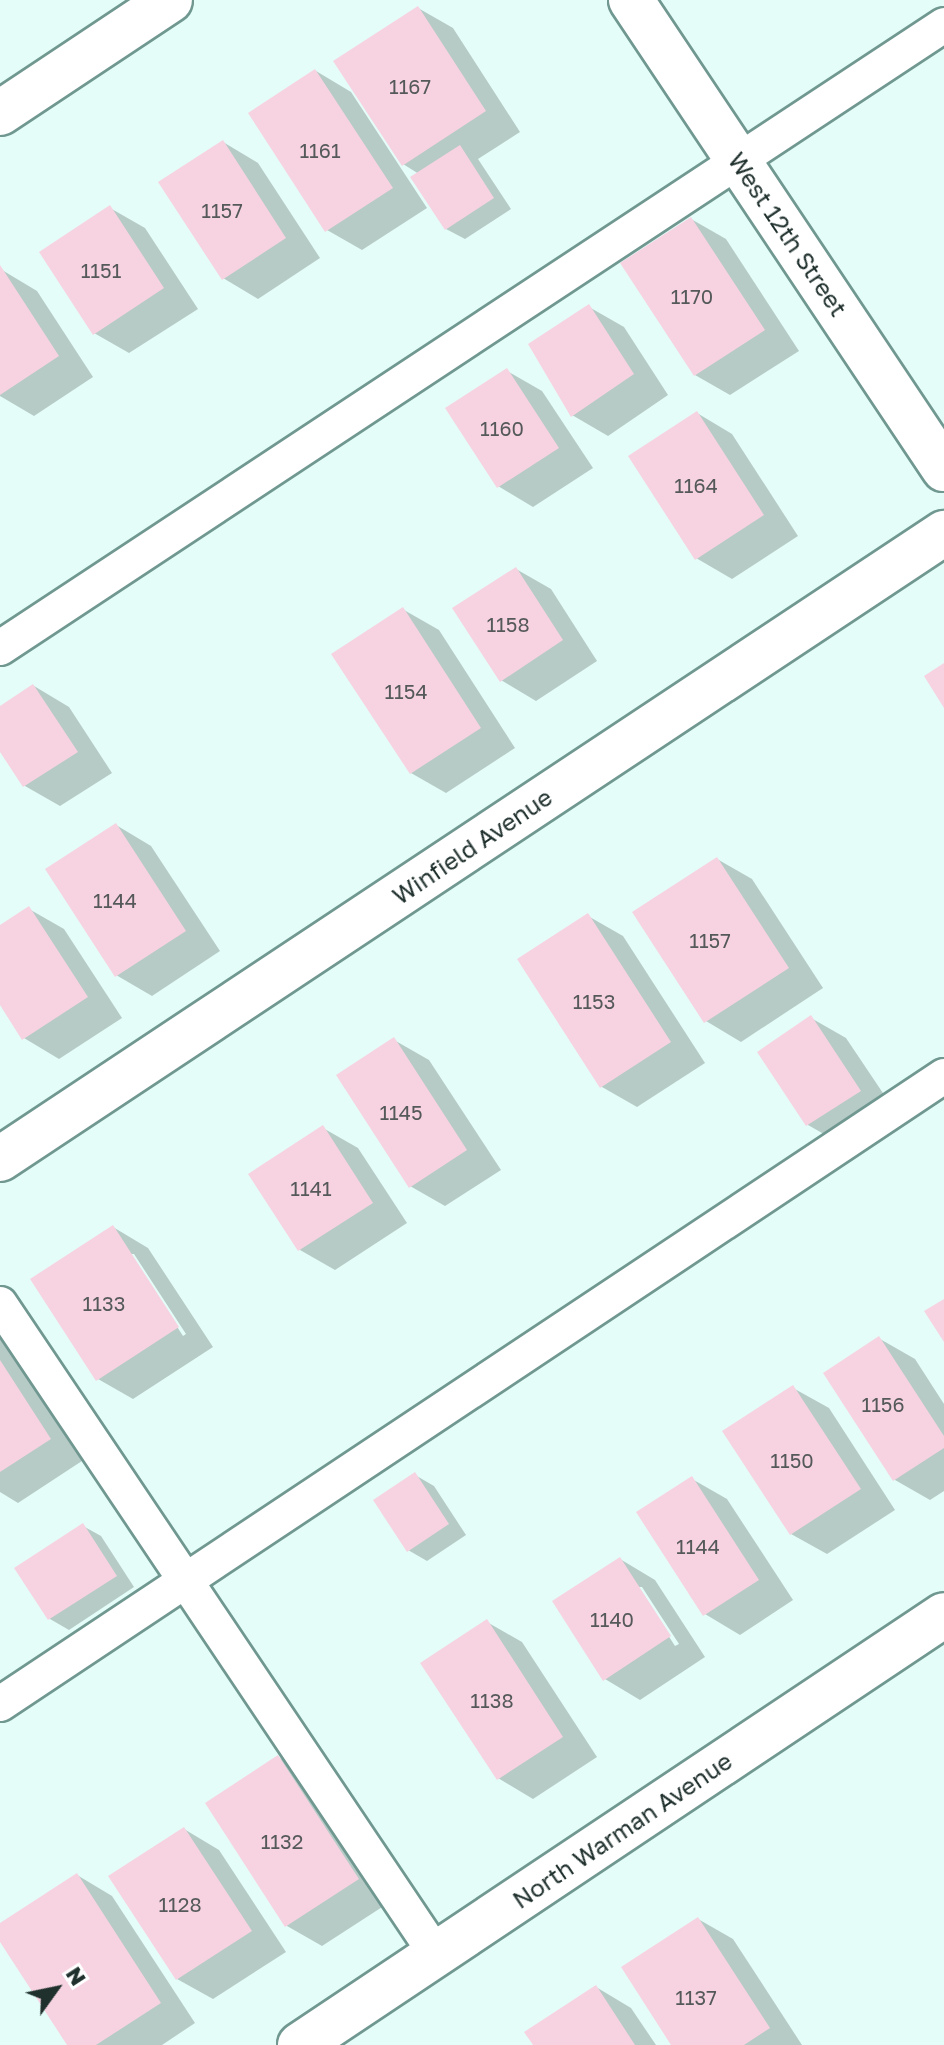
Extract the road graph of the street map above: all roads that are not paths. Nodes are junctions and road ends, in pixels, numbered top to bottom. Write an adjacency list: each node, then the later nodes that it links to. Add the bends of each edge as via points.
1 (170, 0): 4 (street)
2 (631, 0): 5 (street, West 12th Street)
3 (944, 25): 5 (lane)
4 (0, 113)
5 (739, 161): 6 (street, West 12th Street); 8 (lane)
6 (944, 469)
7 (944, 533): 10 (street, Winfield Avenue)
8 (0, 648)
9 (944, 1076): 12 (lane)
10 (0, 1159)
11 (0, 1304): 12 (lane)
12 (187, 1580): 14 (lane); 15 (lane)
13 (944, 1615): 15 (street, North Warman Avenue)
14 (0, 1704)
15 (436, 1954): 16 (street, North Warman Avenue)
16 (300, 2045)

